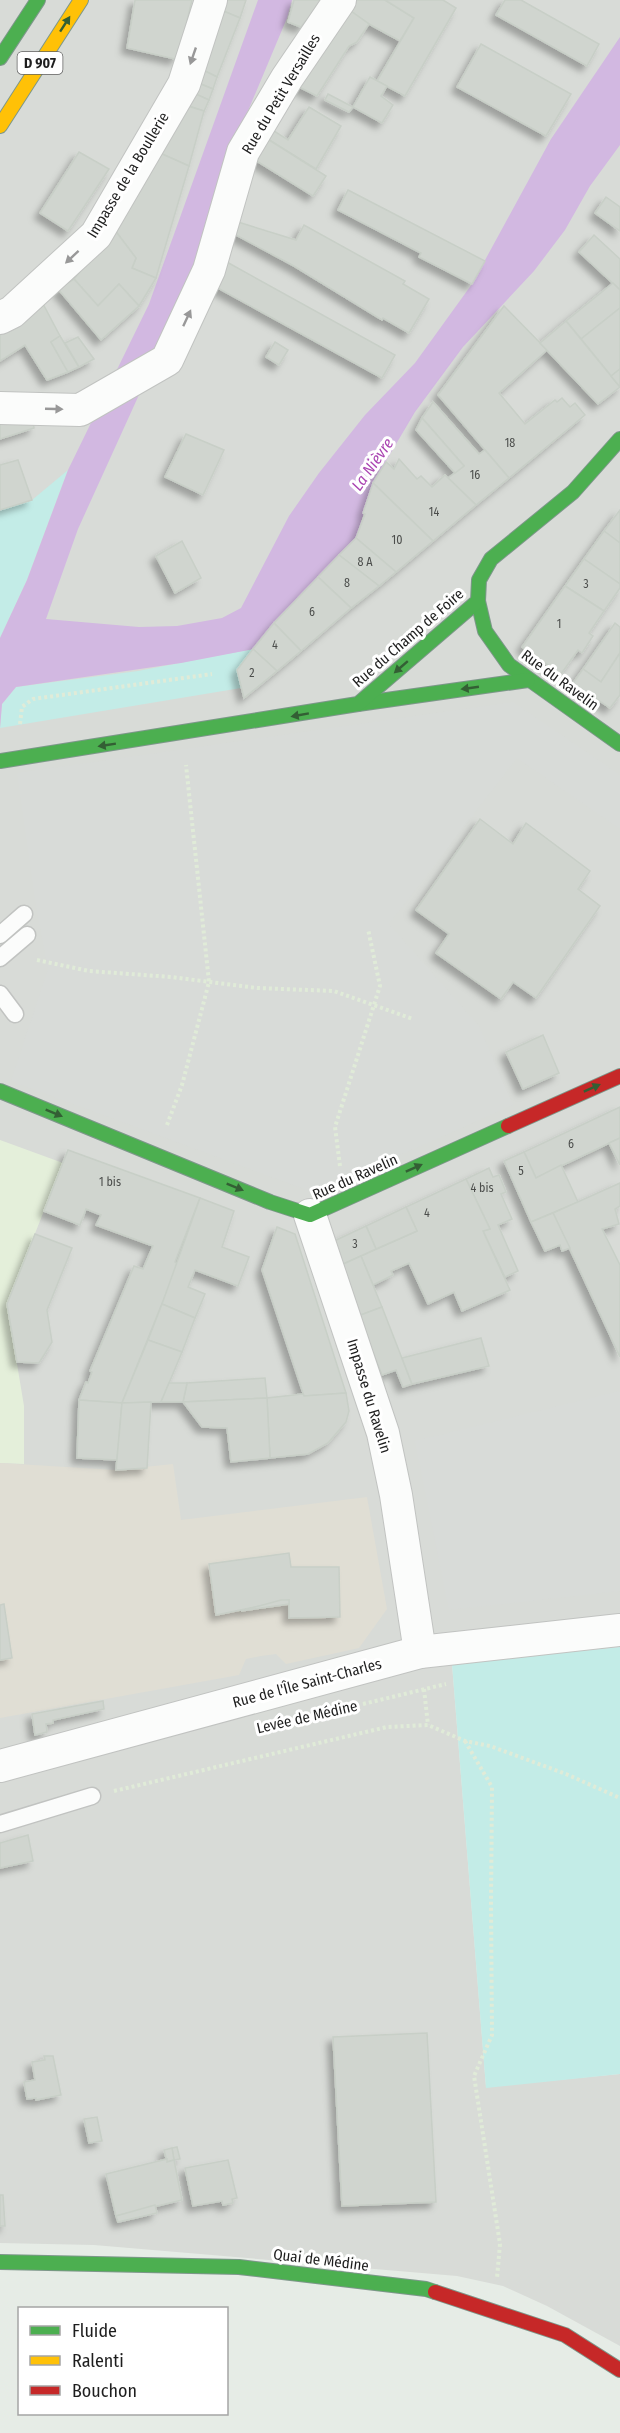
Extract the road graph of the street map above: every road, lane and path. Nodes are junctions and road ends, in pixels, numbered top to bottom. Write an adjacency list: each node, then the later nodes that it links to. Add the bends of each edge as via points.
1 (38, 0): 5 (main road, D 907)
2 (81, 0): 6 (main road, D 907, one-way to 2)
3 (211, 0): 7 (street, Impasse de la Boullerie, one-way to 7, via 184,84 96,235 12,312)
4 (340, 0): 8 (street, Rue du Petit Versailles, one-way to 4, via 80,410 167,360 209,270 243,152)
5 (0, 58)
6 (0, 126)
7 (0, 318)
8 (0, 408)
9 (620, 439): 10 (main road, Rue du Champ de Foire, via 573,492 491,560 479,580)
10 (478, 601): 12 (main road, Rue du Ravelin, via 485,631 509,665); 13 (main road, Rue du Champ de Foire, one-way to 13)
11 (212, 674): 15 (path, via 26,702 20,714)
12 (528, 680): 13 (main road, Rue du Champ de Foire, one-way to 13); 14 (main road, Rue du Ravelin)
13 (358, 704): 15 (main road, Rue du Champ de Foire, one-way to 15)
14 (620, 744)
15 (25, 758): 16 (main road, Rue du Champ de Foire)
16 (0, 761)
17 (186, 761): 24 (path)
18 (24, 914): 20 (lane)
19 (368, 929): 26 (path, via 380,986)
20 (0, 935)
21 (27, 936): 22 (lane)
22 (0, 958)
23 (31, 959): 24 (path, via 89,970)
24 (209, 982): 26 (path, via 334,991); 31 (path, via 182,1085)
25 (0, 994): 27 (lane)
26 (375, 1006): 28 (path); 32 (path, via 335,1127)
27 (15, 1014)
28 (413, 1019)
29 (620, 1076): 32 (main road, Rue du Ravelin, one-way to 29)
30 (0, 1091): 33 (main road, Rue du Ravelin, one-way to 33)
31 (166, 1128)
32 (346, 1199): 33 (main road, Rue du Ravelin)
33 (310, 1215): 35 (street, Impasse du Ravelin, via 383,1433)
34 (620, 1630): 35 (street, Rue de l'Île Saint-Charles)
35 (420, 1652): 41 (street, Rue de l'Île Saint-Charles)
36 (450, 1683): 37 (path, Levée de Médine)
37 (424, 1689): 38 (path, Levée de Médine); 39 (path)
38 (358, 1705)
39 (428, 1725): 40 (path); 42 (path, via 387,1727)
40 (465, 1741): 43 (path, via 490,1746); 46 (path, via 492,1787 492,2035 474,2076 500,2244)
41 (0, 1766)
42 (92, 1796): 44 (lane)
43 (620, 1798)
44 (0, 1824)
45 (0, 2262): 46 (main road, Quai de Médine, via 239,2267 426,2289)
46 (493, 2311): 47 (main road, Quai de Médine, via 565,2335)
47 (620, 2370)

